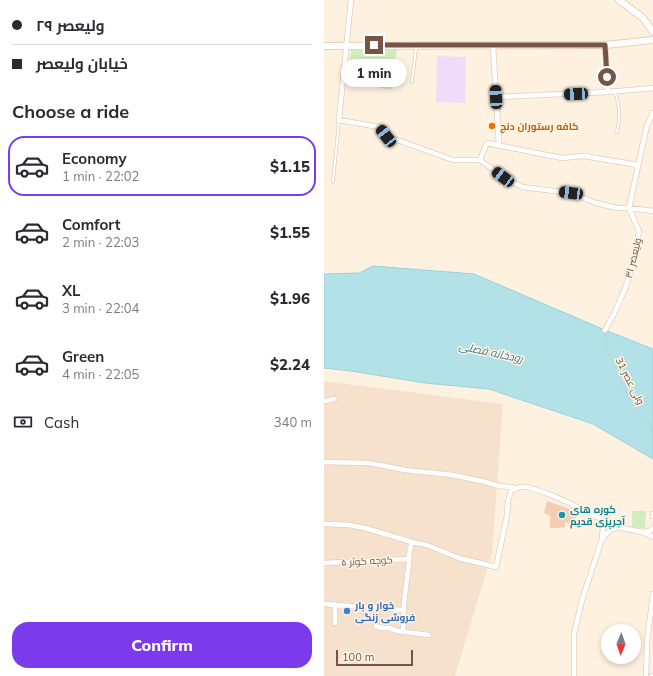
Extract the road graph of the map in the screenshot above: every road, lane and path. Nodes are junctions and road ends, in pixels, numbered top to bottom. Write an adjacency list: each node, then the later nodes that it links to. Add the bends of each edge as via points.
1 (351, 0): 5 (street)
2 (619, 0): 3 (main road, via 643,18)
3 (653, 32)
4 (653, 40): 8 (main road)
5 (346, 45): 6 (main road); 9 (main road); 16 (street)
6 (416, 45): 7 (main road); 10 (lane)
7 (493, 45): 8 (main road); 14 (street)
8 (605, 45): 12 (street)
9 (324, 46)
10 (412, 82)
11 (653, 88): 13 (street)
12 (608, 92): 13 (street); 14 (street)
13 (615, 92): 17 (lane, via 619,112)
14 (496, 97): 18 (street)
15 (653, 114): 20 (street, via 647,125)
16 (339, 120): 19 (street, via 379,127 386,136 453,160); 21 (lane)
17 (617, 132)
18 (499, 145): 19 (street, via 487,142); 20 (street, via 562,158 584,156)
19 (480, 160): 22 (street, via 522,187 571,193 596,203)
20 (638, 165): 22 (street)
21 (333, 182)
22 (629, 208): 23 (street); 24 (street, ولیعصر ۳۱, via 639,231 634,258 626,286)
23 (653, 211)
24 (605, 330): 27 (path, ولی عصر 31, via 607,351 618,377)
25 (334, 399): 26 (street)
26 (324, 400)
27 (653, 434)
28 (324, 462): 29 (street, via 369,463 453,475)
29 (517, 488): 30 (street, via 546,493); 36 (street, via 512,491 508,500 496,567)
30 (600, 519): 32 (street); 37 (street, via 603,528)
31 (324, 524): 36 (street, via 364,528)
32 (617, 527): 34 (street); 37 (street, via 605,534)
33 (653, 528): 34 (street)
34 (642, 532): 35 (street)
35 (653, 537)
36 (412, 542): 38 (street)
37 (601, 542): 48 (street, via 575,627)
38 (409, 559): 39 (street, کوچه کوثر ۵); 44 (street)
39 (324, 563)
40 (653, 594): 49 (street)
41 (324, 604): 42 (street)
42 (335, 604): 43 (street); 45 (street)
43 (377, 608): 44 (street); 46 (street, via 376,626)
44 (403, 610): 46 (street)
45 (335, 623)
46 (403, 631): 47 (street)
47 (428, 636)
48 (574, 676)
49 (646, 676)

